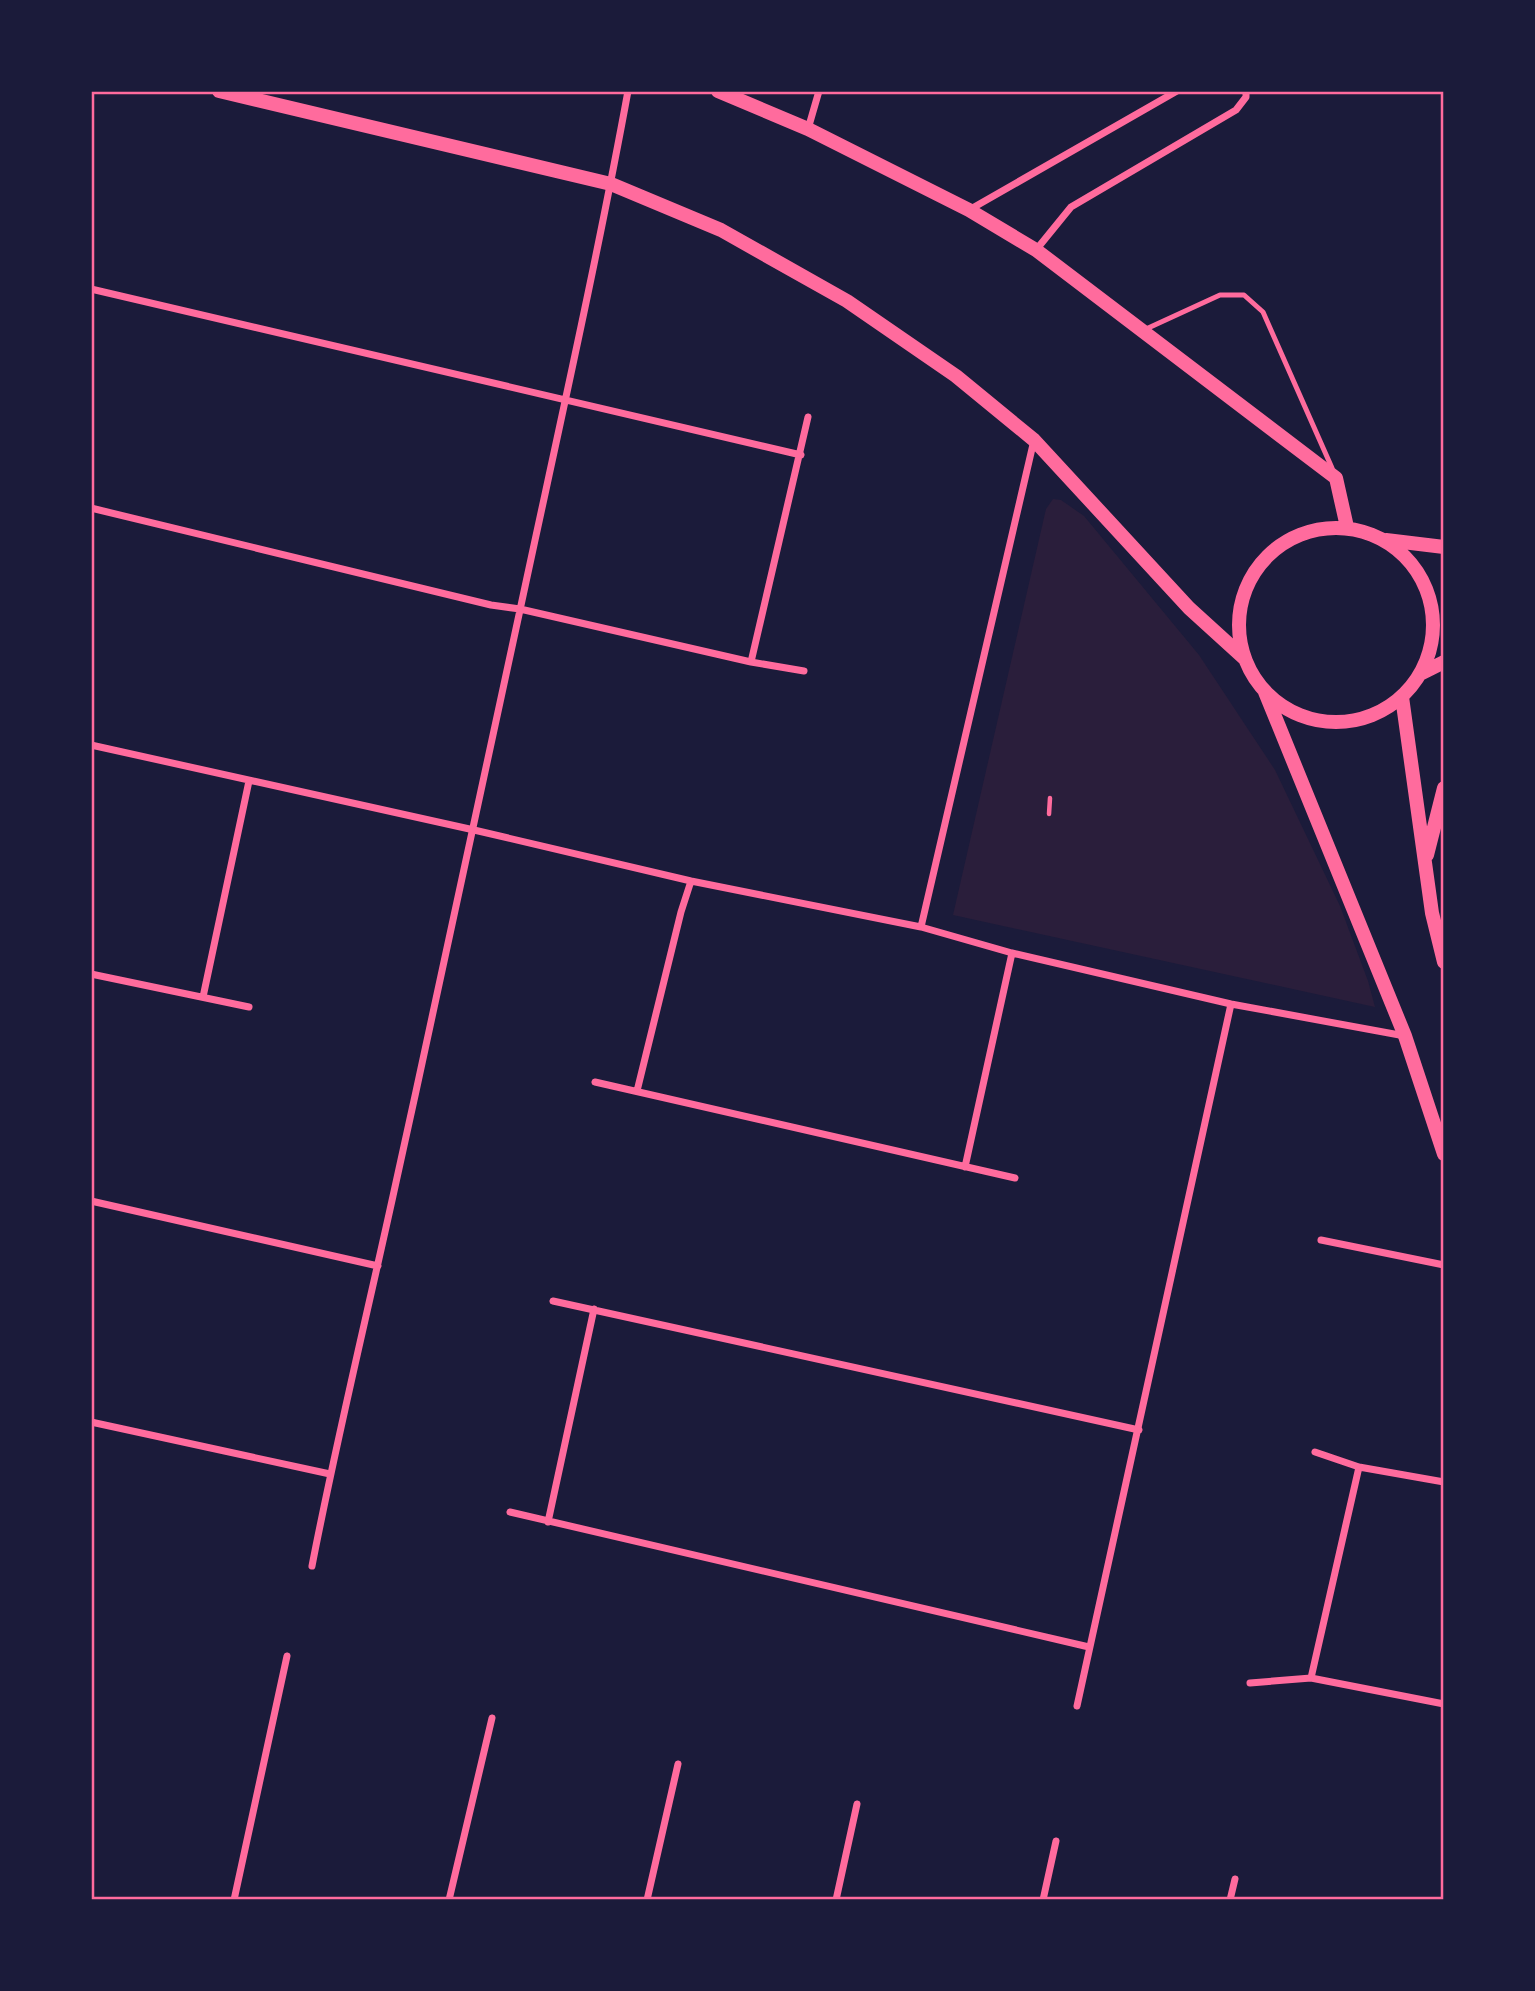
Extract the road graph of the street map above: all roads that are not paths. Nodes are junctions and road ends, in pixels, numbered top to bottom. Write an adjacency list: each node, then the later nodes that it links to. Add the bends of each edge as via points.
1 (219, 91): 8 (main road)
2 (628, 91): 8 (street)
3 (718, 91): 7 (main road)
4 (819, 91): 7 (street)
5 (1177, 91): 9 (street)
6 (1245, 91): 10 (street, via 1236,110 1071,207)
7 (808, 129): 9 (main road)
8 (611, 184): 13 (street); 15 (main road, via 720,230 847,301 956,376)
9 (969, 210): 10 (main road)
10 (1036, 250): 12 (main road)
11 (91, 289): 13 (street)
12 (1141, 331): 17 (main road); 17 (lane, via 1220,295 1244,295 1263,312)
13 (567, 400): 16 (street); 22 (street)
14 (808, 417): 16 (street)
15 (1034, 440): 23 (main road, via 1189,608); 36 (street)
16 (801, 455): 24 (street)
17 (1336, 478): 19 (main road)
18 (91, 508): 22 (street)
19 (1347, 527): 20 (main road); 23 (main road, via 1314,529 1284,542 1260,564 1244,593 1239,626)
20 (1385, 540): 21 (main road); 27 (main road, via 1409,559 1426,584 1433,614 1432,645)
21 (1444, 547)
22 (520, 609): 24 (street); 33 (street)
23 (1244, 658): 28 (main road)
24 (751, 662): 26 (street)
25 (1444, 662): 27 (main road)
26 (804, 671)
27 (1422, 673): 29 (main road)
28 (1264, 691): 29 (main road, via 1288,710 1316,721 1367,717); 43 (main road)
29 (1402, 697): 34 (main road)
30 (91, 745): 31 (street)
31 (250, 781): 33 (street); 40 (street)
32 (1444, 788): 34 (main road)
33 (474, 830): 35 (street); 52 (street)
34 (1425, 863): 38 (main road)
35 (691, 881): 36 (street); 45 (street)
36 (921, 927): 37 (street)
37 (1012, 953): 41 (street); 47 (street)
38 (1444, 962)
39 (91, 974): 40 (street)
40 (203, 998): 42 (street)
41 (1231, 1004): 43 (street); 56 (street)
42 (249, 1007)
43 (1405, 1036): 46 (main road)
44 (595, 1083): 45 (street)
45 (637, 1091): 47 (street)
46 (1444, 1153)
47 (965, 1167): 48 (street)
48 (1014, 1178)
49 (91, 1201): 52 (street)
50 (1321, 1240): 51 (street)
51 (1444, 1265)
52 (378, 1266): 59 (street)
53 (553, 1301): 54 (street)
54 (594, 1310): 56 (street); 62 (street)
55 (91, 1422): 59 (street)
56 (1139, 1430): 64 (street)
57 (1315, 1452): 58 (street)
58 (1359, 1467): 60 (street); 66 (street)
59 (330, 1474): 63 (street)
60 (1444, 1482)
61 (510, 1512): 62 (street)
62 (548, 1522): 64 (street)
63 (312, 1566)
64 (1089, 1647): 69 (street)
65 (287, 1656): 75 (street)
66 (1311, 1678): 67 (street); 68 (street)
67 (1250, 1683)
68 (1444, 1704)
69 (1077, 1706)
70 (492, 1718): 76 (street)
71 (678, 1764): 77 (street)
72 (857, 1804): 78 (street)
73 (1056, 1841): 79 (street)
74 (1235, 1879): 80 (street)
75 (234, 1900)
76 (449, 1900)
77 (647, 1900)
78 (836, 1900)
79 (1043, 1900)
80 (1230, 1900)

